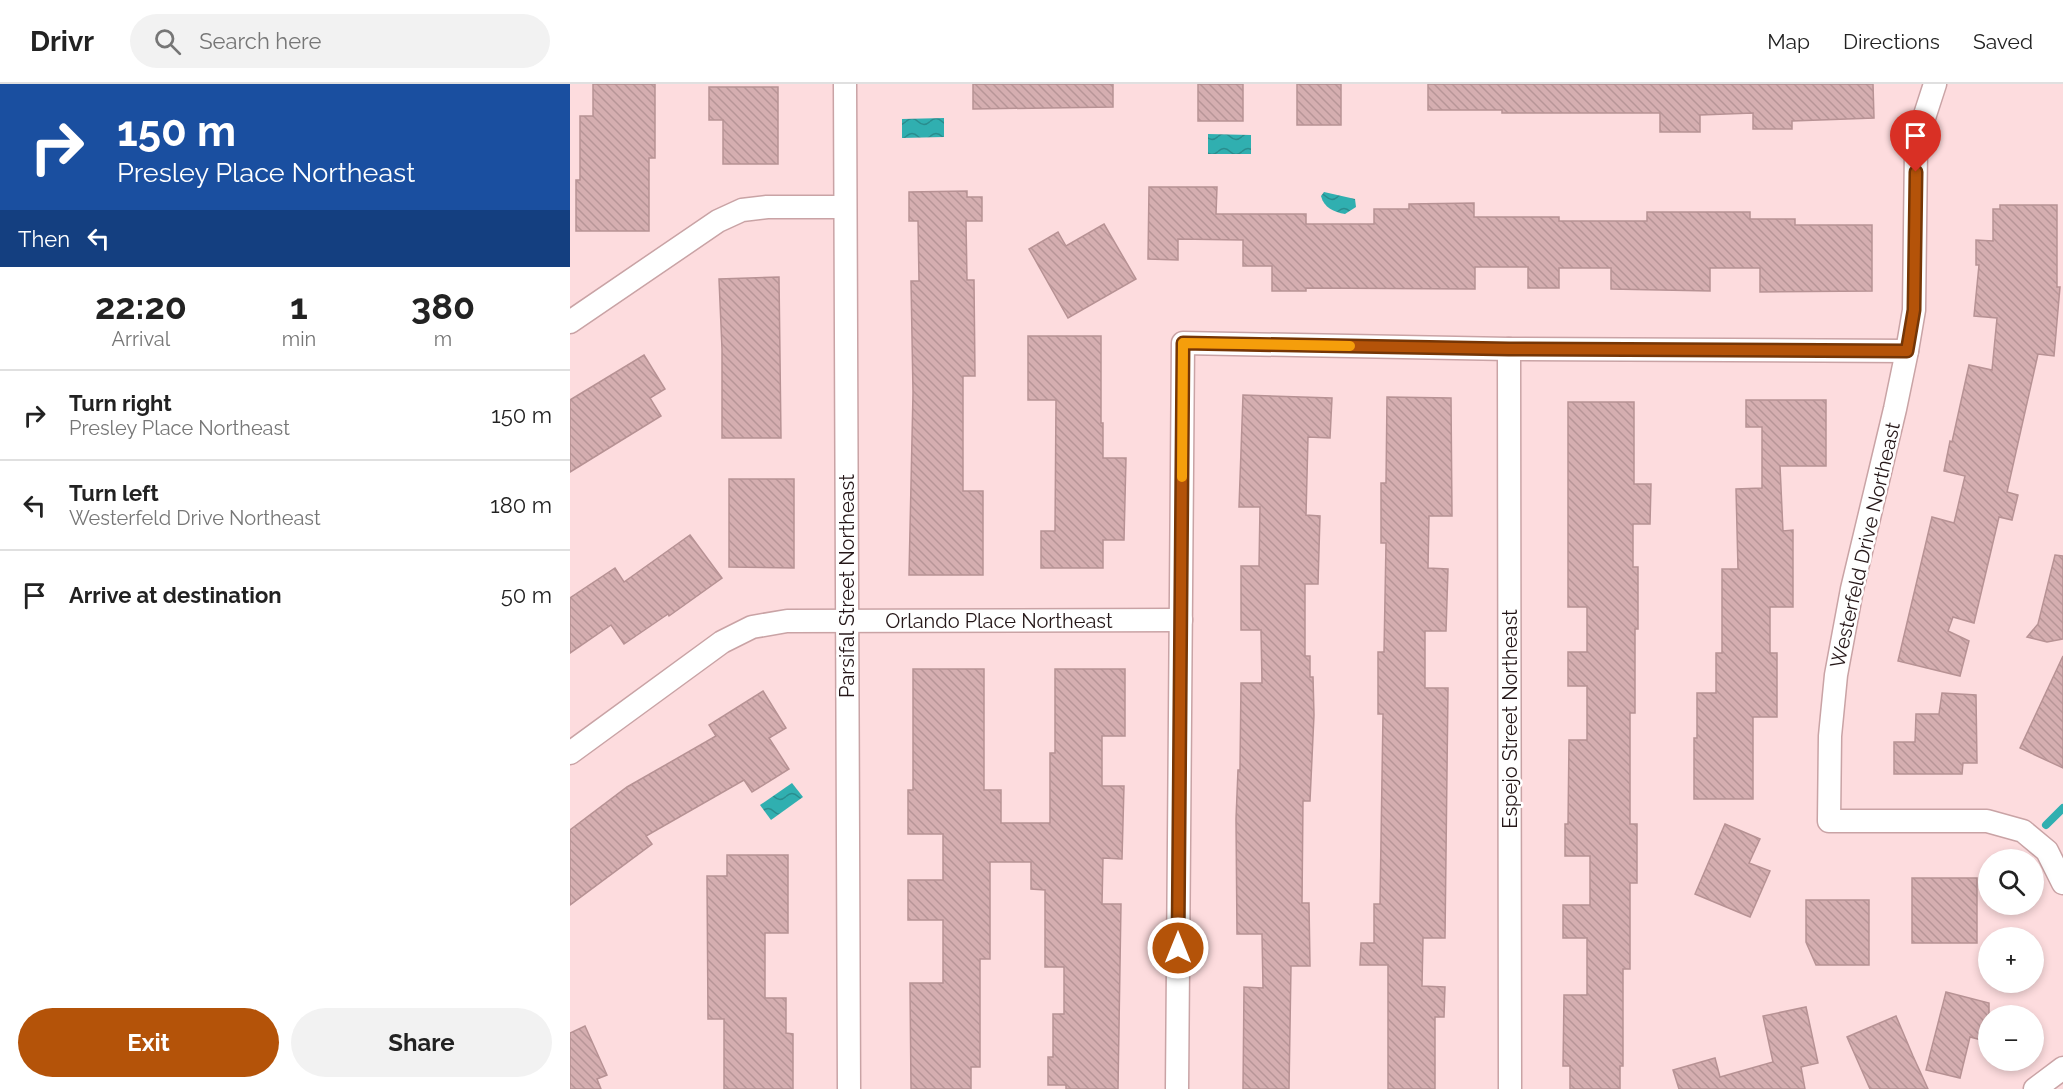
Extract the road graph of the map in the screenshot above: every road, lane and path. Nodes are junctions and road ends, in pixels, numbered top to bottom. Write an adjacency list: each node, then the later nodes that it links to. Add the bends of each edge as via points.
1 (845, 84): 3 (street, Parsifal Street Northeast)
2 (1935, 84): 6 (street, Westerfeld Drive Northeast, via 1917,149 1914,310)
3 (845, 207): 4 (street, via 767,207 742,210 718,220); 8 (street, Parsifal Street Northeast)
4 (570, 322)
5 (1509, 349): 6 (street); 7 (street, via 1183,343); 14 (street, Espejo Street Northeast)
6 (1907, 351): 10 (street, Westerfeld Drive Northeast, via 1836,675 1830,736 1829,821 1987,821 2023,831 2047,851)
7 (1181, 620): 8 (street, Orlando Place Northeast); 13 (street)
8 (847, 622): 9 (street, Orlando Place Northeast, via 788,621 752,627 722,642); 12 (street, Parsifal Street Northeast)
9 (570, 753)
10 (2063, 883)
11 (2063, 1068): 15 (street)
12 (849, 1089)
13 (1177, 1089)
14 (1510, 1089)
15 (2036, 1089)

